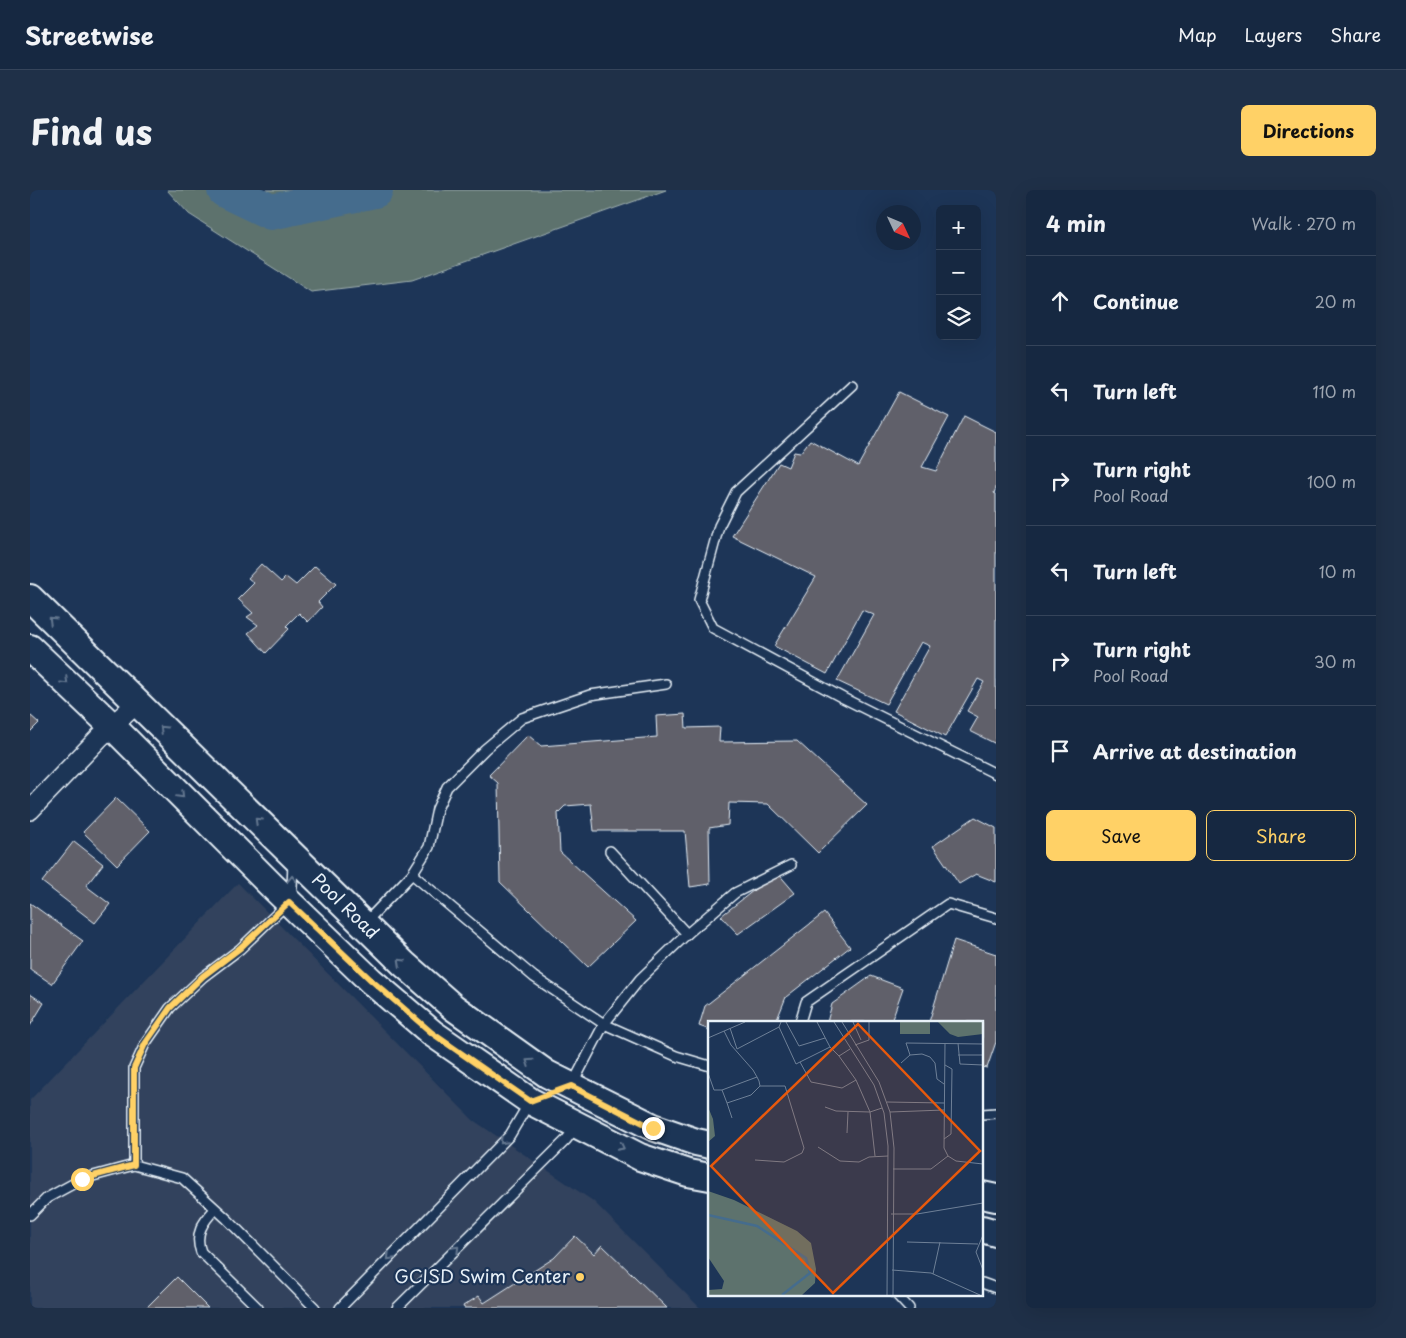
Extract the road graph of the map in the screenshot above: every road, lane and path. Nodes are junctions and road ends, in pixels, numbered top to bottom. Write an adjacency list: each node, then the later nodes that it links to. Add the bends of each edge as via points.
1 (852, 385): 7 (lane, via 736,492 719,526 699,600 713,628 843,698)
2 (30, 598): 5 (main road, Pool Road, one-way to 2)
3 (30, 648): 6 (main road, Pool Road, one-way to 6)
4 (666, 684): 12 (lane, via 590,695 522,718 447,787 437,809 429,847)
5 (137, 703): 6 (street); 10 (main road, Pool Road, one-way to 5)
6 (112, 726): 8 (street); 13 (main road, Pool Road, one-way to 13)
7 (996, 774)
8 (30, 810)
9 (610, 851): 16 (lane)
10 (293, 856): 13 (lane, one-way to 10); 15 (main road, Pool Road)
11 (791, 865): 16 (lane, via 735,893)
12 (412, 874): 15 (lane); 18 (lane, via 534,977)
13 (289, 902): 21 (main road, Pool Road, via 432,1033); 24 (lane, via 170,1008 145,1044 134,1068)
14 (996, 918): 17 (lane, via 948,904 806,1002)
15 (363, 925): 20 (main road, Pool Road, one-way to 15, via 546,1074 452,1007)
16 (687, 934): 18 (lane, via 640,979)
17 (800, 1021)
18 (604, 1024): 19 (lane, via 676,1056); 20 (lane)
19 (708, 1065)
20 (571, 1086): 21 (main road); 22 (main road); 23 (main road, Pool Road, via 653,1128)
21 (530, 1101): 22 (main road, Pool Road); 33 (lane, one-way to 33, via 510,1135)
22 (578, 1125): 25 (main road, Pool Road, one-way to 25, via 640,1157); 34 (lane, one-way to 22)
23 (708, 1145)
24 (134, 1165): 26 (lane, via 182,1178); 27 (lane, via 82,1179 47,1198)
25 (708, 1177)
26 (215, 1209): 31 (lane, via 200,1229 197,1243 201,1252); 32 (lane)
27 (30, 1214)
28 (984, 1284): 29 (lane)
29 (996, 1288)
30 (898, 1296): 35 (lane)
31 (258, 1308)
32 (316, 1308)
33 (340, 1308)
34 (397, 1308)
35 (909, 1308)

